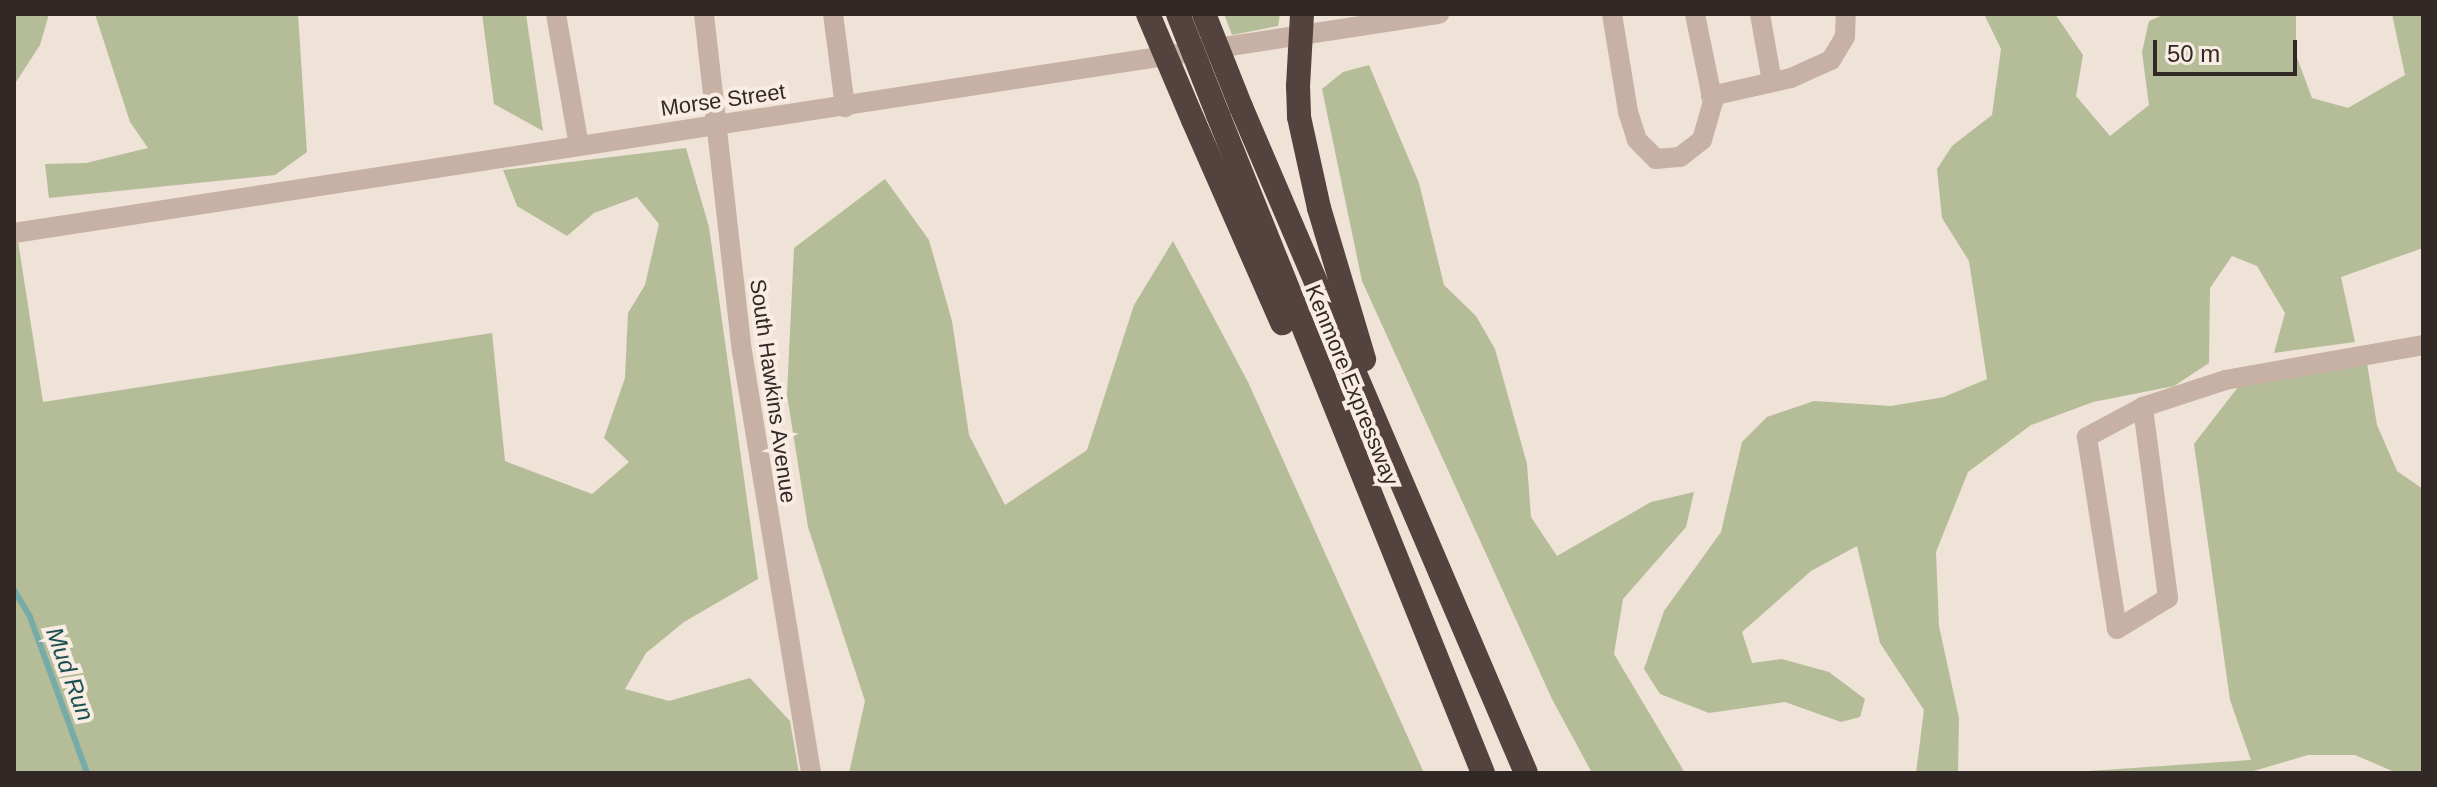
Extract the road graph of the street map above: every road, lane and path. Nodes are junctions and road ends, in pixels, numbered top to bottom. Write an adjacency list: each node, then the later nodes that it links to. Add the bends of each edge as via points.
1 (556, 14): 17 (street)
2 (704, 14): 16 (street, South Hawkins Avenue)
3 (833, 14): 15 (street)
4 (1148, 14): 22 (highway, bridge)
5 (1178, 14): 22 (highway, Kenmore Expressway, bridge)
6 (1204, 14): 21 (highway, bridge)
7 (1302, 14): 21 (highway, bridge, via 1299,117 1319,208)
8 (1439, 14): 15 (street, Morse Street)
9 (1612, 14): 14 (street, via 1628,112 1637,140 1656,159 1680,157 1702,140)
10 (1695, 14): 14 (street)
11 (1760, 14): 13 (street)
12 (1846, 14): 13 (street, via 1845,37 1831,60)
13 (1772, 82): 14 (street)
14 (1711, 96)
15 (845, 107): 16 (street, Morse Street)
16 (719, 125): 17 (street, Morse Street); 23 (street, South Hawkins Avenue, via 718,162 742,351)
17 (579, 146): 18 (street, Morse Street)
18 (14, 233)
19 (2423, 345): 20 (street, via 2225,380)
20 (2143, 407): 20 (street, via 2168,598 2117,629 2087,437)
21 (1399, 472): 25 (highway, Kenmore Expressway)
22 (1425, 633): 24 (highway, Kenmore Expressway)
23 (811, 773)
24 (1483, 773)
25 (1526, 773)

